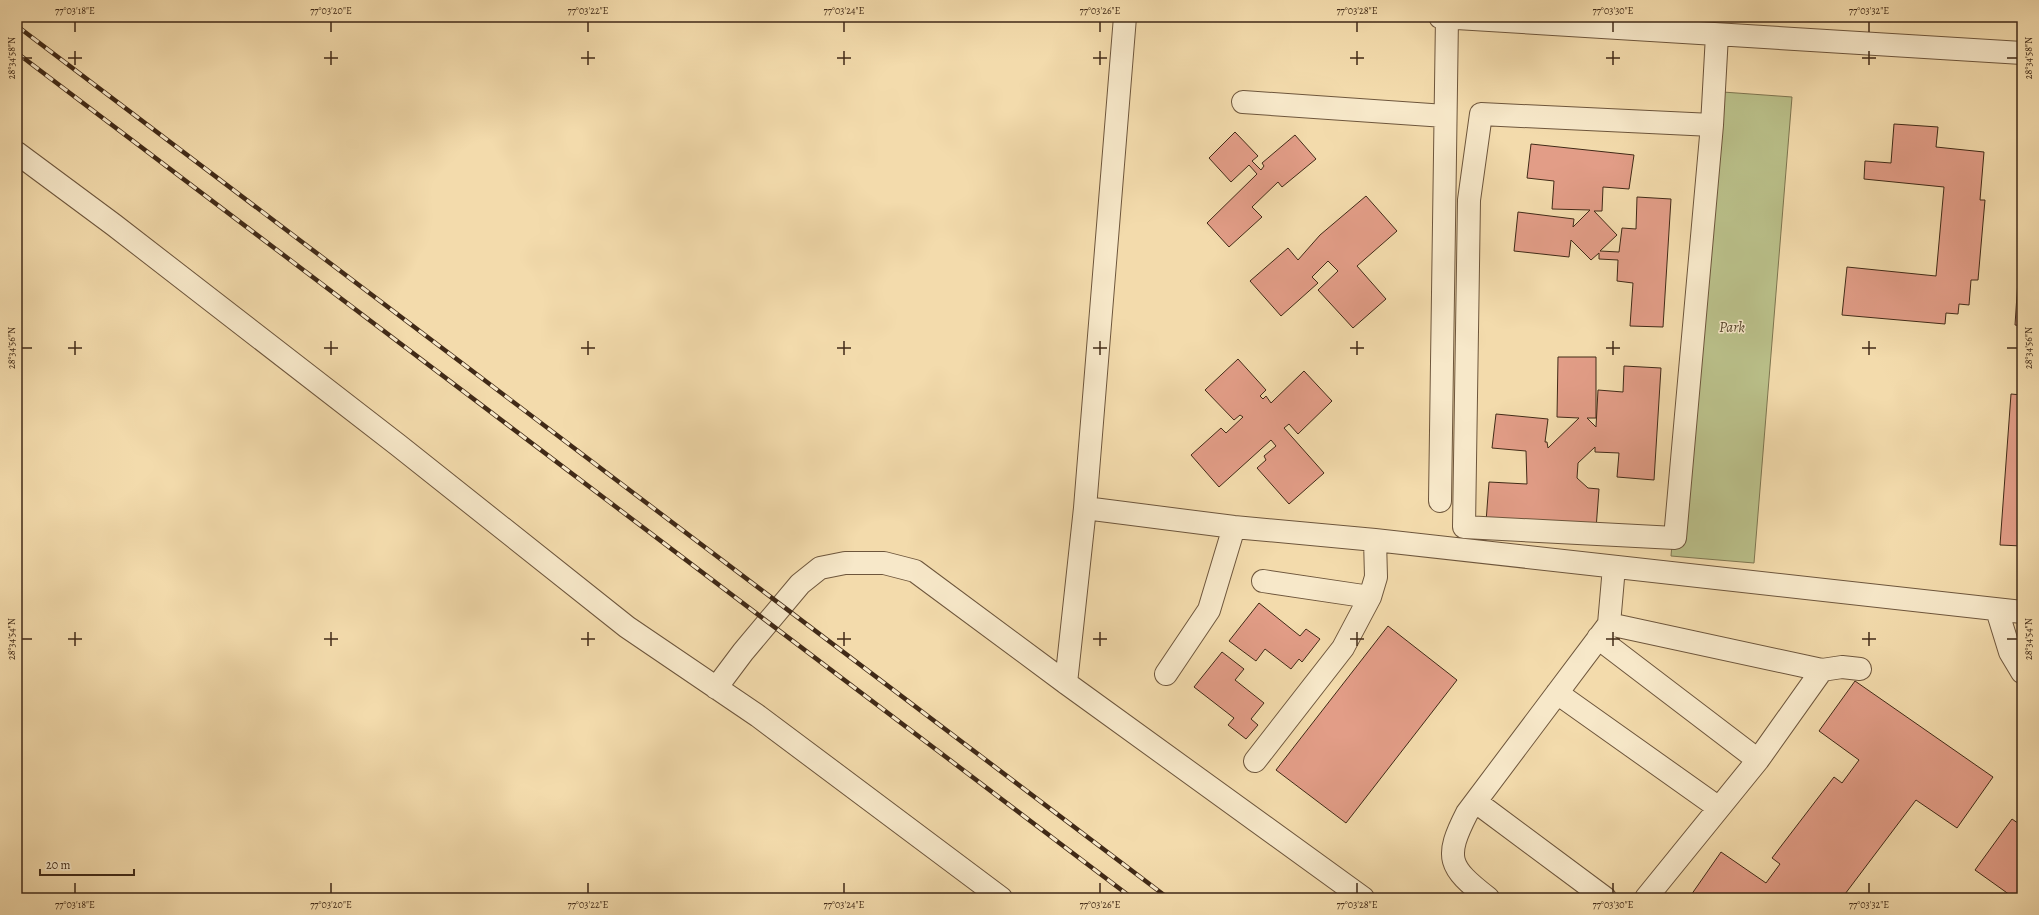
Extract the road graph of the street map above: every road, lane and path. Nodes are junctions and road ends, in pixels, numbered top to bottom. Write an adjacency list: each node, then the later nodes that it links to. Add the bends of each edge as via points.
1 (1125, 17): 11 (street)
2 (1440, 17): 3 (street)
3 (1447, 17): 4 (street); 7 (street)
4 (1717, 35): 5 (street); 8 (street)
5 (2022, 53)
6 (1243, 102): 7 (street)
7 (1445, 116): 10 (street)
8 (1712, 125): 8 (street, via 1675,538 1464,527 1469,200 1481,114)
9 (17, 154): 25 (street, via 392,440 627,627)
10 (1440, 501)
11 (1085, 508): 12 (street); 24 (street)
12 (1234, 527): 13 (street); 23 (street, via 1209,610)
13 (1375, 540): 14 (street); 16 (street, via 1376,577)
14 (1614, 567): 17 (street); 19 (street, via 1612,599)
15 (1263, 582): 16 (street)
16 (1370, 597): 28 (street, via 1343,648)
17 (1997, 610): 18 (street); 22 (street, via 2010,652)
18 (2022, 612)
19 (1603, 631): 21 (street); 26 (street); 27 (street)
20 (1860, 669): 21 (street, via 1842,667)
21 (1822, 670): 27 (street)
22 (2022, 672)
23 (1166, 674)
24 (1066, 683): 25 (street, via 915,571 884,563 845,563 820,568 800,584); 32 (street)
25 (716, 688): 31 (street, via 758,716)
26 (1557, 693): 29 (street); 30 (street)
27 (1758, 760): 30 (street)
28 (1255, 761)
29 (1476, 802): 33 (street, via 1458,831 1451,855 1466,880); 34 (street)
30 (1719, 808): 35 (street)
31 (1001, 898)
32 (1363, 898)
33 (1488, 898)
34 (1605, 898)
35 (1646, 898)

